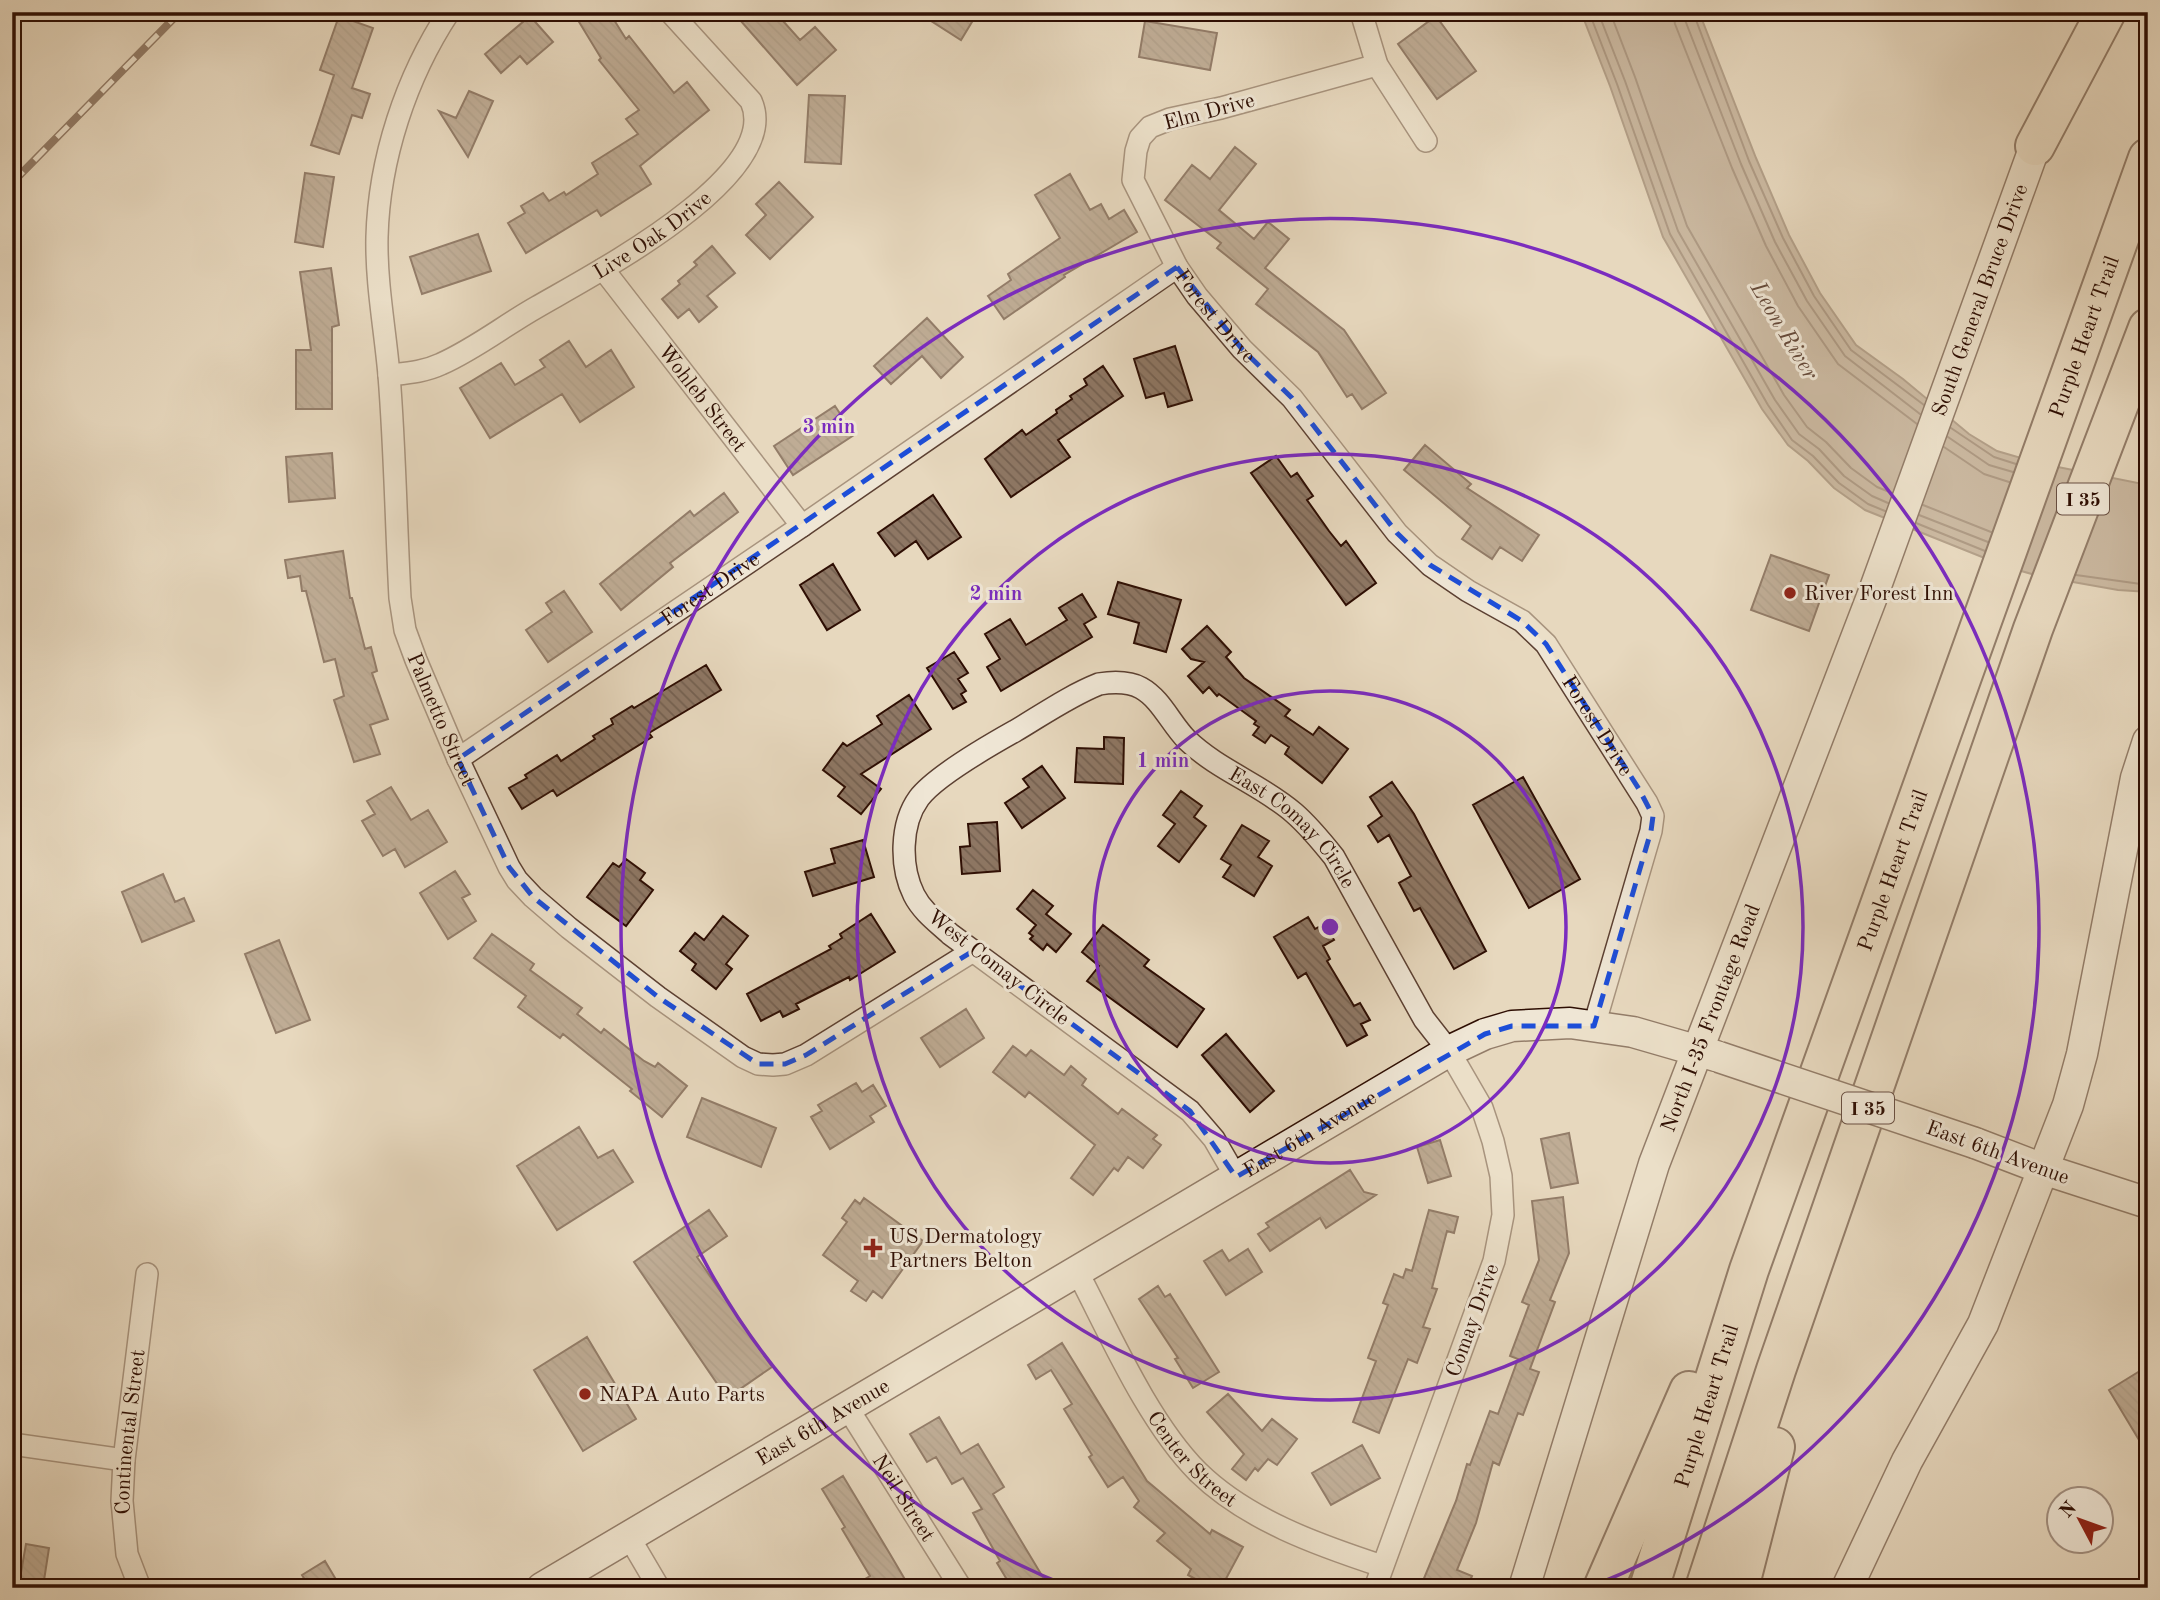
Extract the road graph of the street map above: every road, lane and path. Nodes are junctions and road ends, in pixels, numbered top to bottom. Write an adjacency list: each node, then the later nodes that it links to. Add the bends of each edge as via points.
1 (449, 12): 12 (street, Palmetto Street, via 419,64 387,156 380,192 378,268)
2 (670, 12): 10 (street, Live Oak Drive, via 751,101 756,111 751,136 721,184 679,221)
3 (1361, 12): 5 (street)
4 (2106, 12): 7 (highway)
5 (1377, 65): 6 (street); 9 (street, Elm Drive, via 1150,127 1140,138 1133,180)
6 (1426, 141)
7 (2035, 146): 13 (main road, South General Bruce Drive)
8 (2148, 158): 26 (highway, Purple Heart Trail / I 35)
9 (1177, 267): 14 (street, Forest Drive); 19 (street, Forest Drive, via 1242,349 1292,398 1397,533 1430,565 1522,621 1546,644 1643,796 1653,816 1651,831)
10 (603, 269): 12 (street, Live Oak Drive, via 441,364); 14 (street, Wohleb Street)
11 (2148, 328): 25 (highway, I 35, via 2034,629)
12 (389, 375): 17 (street, Palmetto Street, via 405,630)
13 (1924, 456): 21 (main road, North I-35 Frontage Road)
14 (802, 526): 17 (street, Forest Drive)
15 (1005, 737): 18 (street, West Comay Circle, via 932,784 910,814 904,845 906,875 914,896 927,914); 20 (street, East Comay Circle, via 1098,684 1133,684 1151,694 1186,739 1294,812 1316,834 1334,857 1424,1019)
16 (2148, 741): 22 (main road, via 2136,778 2082,1054)
17 (458, 759): 18 (street, Palmetto Street, via 509,867 533,897 722,1044 758,1064 785,1064 806,1055)
18 (973, 951): 23 (street, West Comay Circle, via 1190,1111)
19 (1594, 1026): 20 (main road, East 6th Avenue, via 1511,1026); 21 (main road, East 6th Avenue)
20 (1449, 1051): 23 (main road, East 6th Avenue); 33 (street, Comay Drive, via 1482,1108 1493,1141 1503,1214 1494,1261)
21 (1707, 1053): 22 (main road, East 6th Avenue, bridge); 39 (main road, North I-35 Frontage Road, via 1654,1164)
22 (2043, 1169): 24 (main road, East 6th Avenue); 44 (main road, via 1983,1324 1908,1461)
23 (1236, 1177): 27 (main road, East 6th Avenue)
24 (2148, 1203)
25 (1829, 1223): 42 (highway, I 35); 43 (highway)
26 (1749, 1270): 40 (highway, via 1683,1405); 41 (highway, Purple Heart Trail / I 35)
27 (1077, 1271): 29 (main road, East 6th Avenue); 33 (street, Center Street, via 1128,1371 1167,1434 1197,1471 1250,1511 1335,1551)
28 (147, 1274): 31 (street, Continental Street)
29 (847, 1407): 32 (main road, East 6th Avenue); 37 (street, Neil Street)
30 (12, 1444): 31 (street)
31 (124, 1460): 34 (street, Continental Street, via 127,1554)
32 (629, 1537): 35 (main road, East 6th Avenue); 36 (street)
33 (1382, 1566): 38 (street, Comay Drive)
34 (140, 1588)
35 (542, 1588)
36 (659, 1588)
37 (961, 1588)
38 (1375, 1588)
39 (1524, 1588)
40 (1603, 1588)
41 (1649, 1588)
42 (1705, 1588)
43 (1739, 1588)
44 (1847, 1588)

